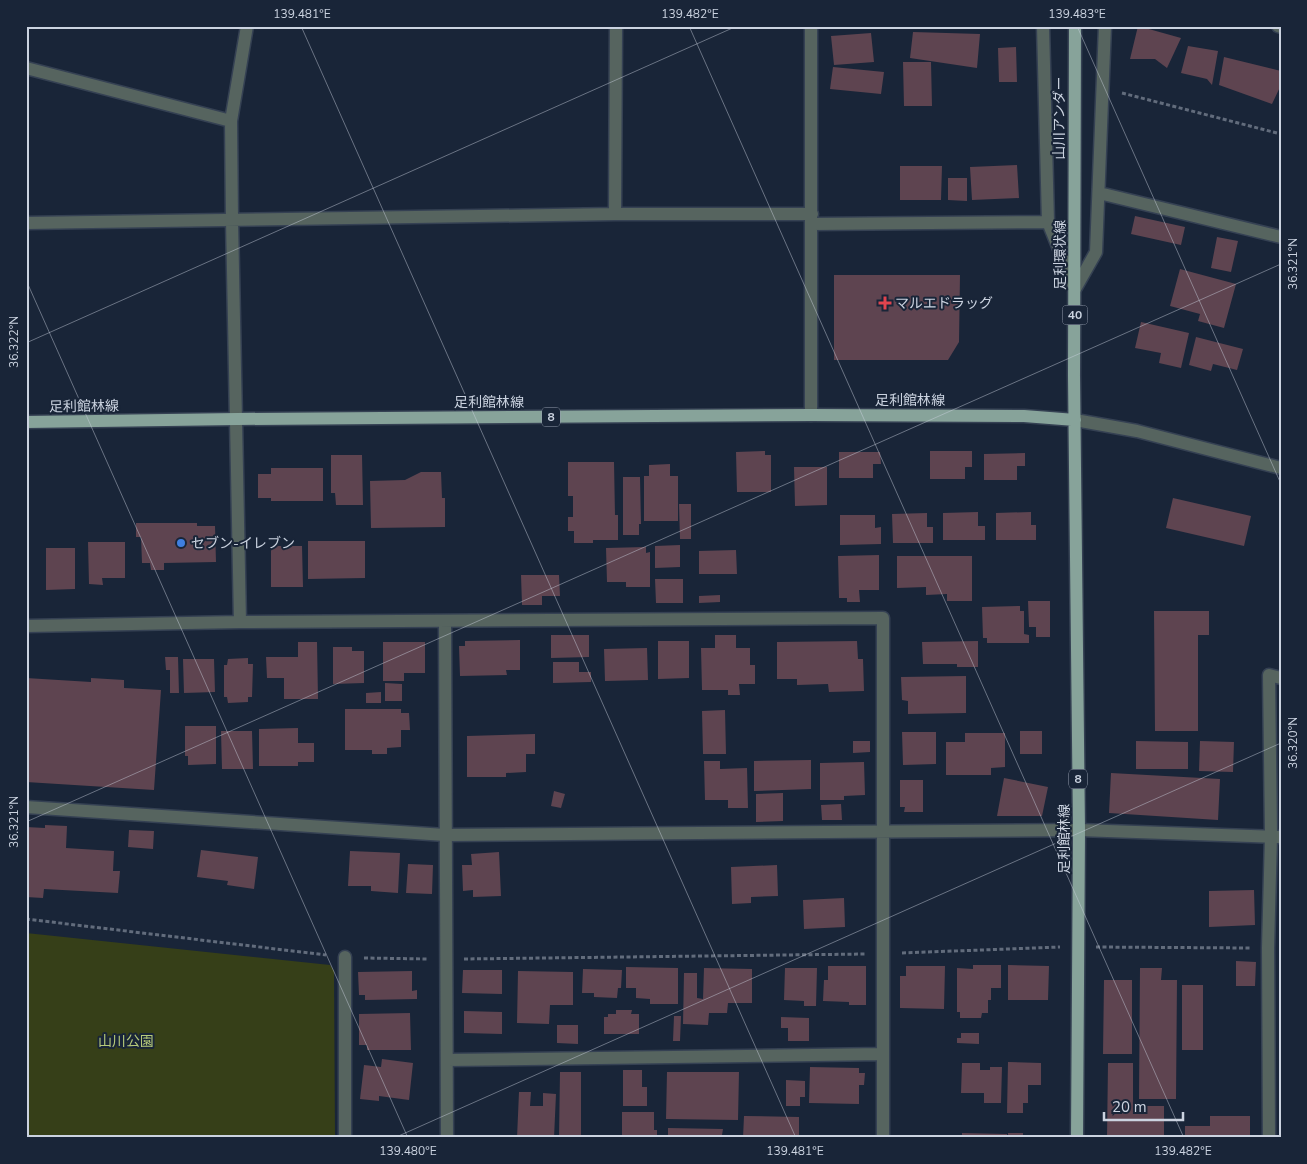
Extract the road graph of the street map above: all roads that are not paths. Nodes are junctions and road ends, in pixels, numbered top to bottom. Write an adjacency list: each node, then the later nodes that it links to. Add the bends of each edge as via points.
1 (247, 26): 8 (street)
2 (616, 26): 11 (street)
3 (811, 26): 12 (street)
4 (1043, 26): 14 (street)
5 (1074, 26): 10 (main road, 山川アンダー / 40)
6 (1105, 26): 9 (street)
7 (26, 68): 8 (street)
8 (231, 121): 13 (street)
9 (1099, 193): 16 (street); 17 (street, via 1096,252)
10 (1074, 209): 17 (main road, 足利環状線 / 40)
11 (615, 214): 12 (street); 13 (street)
12 (812, 219): 14 (street); 18 (street)
13 (232, 220): 15 (street); 19 (street)
14 (1048, 222): 17 (street)
15 (26, 223)
16 (1281, 238)
17 (1075, 289): 20 (main road, 足利環状線 / 40)
18 (812, 414): 19 (main road, 足利館林線 / 8); 20 (main road, 足利館林線 / 8, via 1024,416)
19 (237, 419): 21 (main road, 足利館林線 / 8); 24 (street)
20 (1075, 420): 22 (street, via 1137,431); 28 (main road, 足利館林線 / 8)
21 (26, 422)
22 (1281, 468)
23 (445, 621): 24 (street); 29 (street, via 883,618); 30 (street)
24 (240, 622): 25 (street)
25 (26, 626)
26 (1281, 678): 31 (street, via 1269,675)
27 (26, 808): 30 (street)
28 (1079, 830): 29 (street); 31 (street); 39 (main road, 足利館林線 / 8)
29 (883, 833): 30 (street); 34 (street)
30 (445, 835): 35 (street)
31 (1276, 837): 33 (street, via 1268,948)
32 (345, 958): 36 (street)
33 (1275, 1052): 40 (street)
34 (883, 1054): 35 (street); 38 (street)
35 (447, 1060): 37 (street)
36 (345, 1138)
37 (448, 1138)
38 (883, 1138)
39 (1076, 1138)
40 (1269, 1138)

